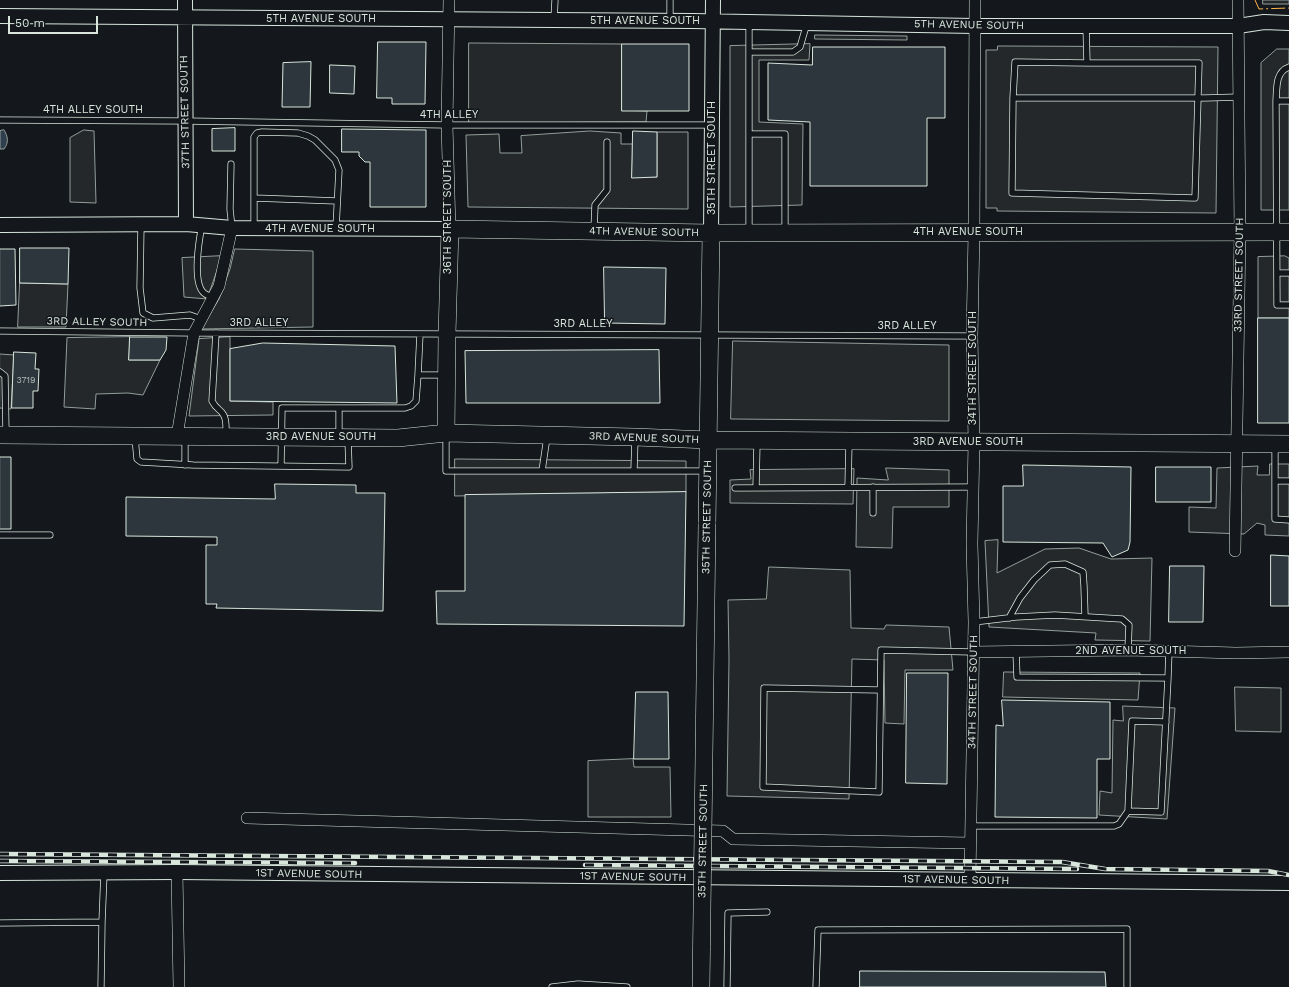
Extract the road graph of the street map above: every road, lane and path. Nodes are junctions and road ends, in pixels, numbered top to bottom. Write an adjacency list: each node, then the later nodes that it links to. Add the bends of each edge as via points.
1 (184, 0): 9 (street, 37TH STREET SOUTH)
2 (449, 0): 10 (street, 36TH STREET SOUTH)
3 (554, 0): 11 (lane)
4 (670, 0): 12 (lane)
5 (713, 0): 13 (street, 35TH STREET SOUTH)
6 (975, 0): 17 (street, 34TH STREET SOUTH)
7 (1238, 0): 19 (street, 33RD STREET SOUTH)
8 (0, 16): 9 (street, 5TH AVENUE SOUTH)
9 (184, 18): 10 (street, 5TH AVENUE SOUTH); 29 (street, 37TH STREET SOUTH)
10 (449, 19): 11 (street, 5TH AVENUE SOUTH); 30 (street, 36TH STREET SOUTH)
11 (554, 20): 12 (street, 5TH AVENUE SOUTH)
12 (670, 21): 13 (street, 5TH AVENUE SOUTH)
13 (713, 22): 14 (street, 5TH AVENUE SOUTH); 31 (street, 35TH STREET SOUTH)
14 (749, 22): 15 (street, 5TH AVENUE SOUTH); 20 (lane)
15 (807, 23): 17 (street, 5TH AVENUE SOUTH); 20 (lane, via 800,47 793,52)
16 (1289, 23): 19 (street, 5TH AVENUE SOUTH, via 1264,22)
17 (974, 26): 18 (street, 5TH AVENUE SOUTH); 46 (street, 34TH STREET SOUTH)
18 (1086, 26): 19 (street, 5TH AVENUE SOUTH); 21 (lane)
19 (1238, 26): 23 (street, 33RD STREET SOUTH)
20 (749, 52): 32 (lane)
21 (1087, 63): 24 (lane, via 1015,62); 25 (lane, via 1199,63)
22 (1289, 67): 26 (lane, via 1279,74)
23 (1239, 97): 25 (lane); 47 (street, 33RD STREET SOUTH)
24 (1013, 98): 25 (lane); 25 (lane, via 1012,193 1195,198)
25 (1198, 98)
26 (1276, 101): 27 (lane); 48 (lane)
27 (1289, 101)
28 (0, 120): 29 (lane, 4TH ALLEY SOUTH)
29 (185, 121): 30 (lane, 4TH ALLEY); 38 (street, 37TH STREET SOUTH)
30 (447, 125): 31 (lane, 4TH ALLEY); 44 (street, 36TH STREET SOUTH)
31 (712, 125): 49 (street, 35TH STREET SOUTH)
32 (749, 134): 50 (lane); 51 (lane, via 785,134)
33 (607, 142): 45 (lane, via 607,190 595,205)
34 (231, 164): 41 (lane)
35 (254, 198): 36 (lane); 36 (lane, via 254,137 262,132 298,133 316,140 335,160 339,170); 42 (lane)
36 (337, 202): 43 (lane)
37 (142, 224): 38 (street, 4TH AVENUE SOUTH); 39 (street, 4TH AVENUE SOUTH); 56 (lane, via 140,288 143,313 153,318 190,315)
38 (186, 224): 40 (street, 4TH AVENUE SOUTH)
39 (0, 225)
40 (202, 225): 41 (street, 4TH AVENUE SOUTH); 54 (lane, via 198,260 199,283 203,293)
41 (232, 228): 42 (street, 4TH AVENUE SOUTH); 54 (street, via 219,286)
42 (254, 228): 43 (street, 4TH AVENUE SOUTH)
43 (336, 229): 44 (street, 4TH AVENUE SOUTH)
44 (450, 229): 45 (main road, 4TH AVENUE SOUTH); 61 (main road, 36TH STREET SOUTH)
45 (594, 231): 49 (main road, 4TH AVENUE SOUTH)
46 (974, 232): 47 (main road, 4TH AVENUE SOUTH); 51 (main road, 4TH AVENUE SOUTH); 63 (street, 34TH STREET SOUTH)
47 (1240, 232): 48 (main road, 4TH AVENUE SOUTH); 82 (street, 33RD STREET SOUTH)
48 (1283, 232): 52 (lane)
49 (712, 233): 50 (main road, 4TH AVENUE SOUTH); 62 (main road, 35TH STREET SOUTH)
50 (749, 233): 51 (main road, 4TH AVENUE SOUTH)
51 (785, 233)
52 (1278, 273): 53 (lane); 55 (lane, via 1277,305)
53 (1289, 273)
54 (213, 298): 56 (street)
55 (1289, 305)
56 (201, 319): 58 (street)
57 (0, 331): 58 (lane, 3RD ALLEY SOUTH)
58 (194, 333): 59 (lane, 3RD ALLEY); 73 (street)
59 (216, 333): 60 (lane, 3RD ALLEY); 74 (lane, via 212,401 224,416)
60 (420, 334): 61 (lane, 3RD ALLEY); 65 (lane)
61 (447, 334): 62 (lane, 3RD ALLEY); 66 (main road, 36TH STREET SOUTH)
62 (710, 335): 63 (lane, 3RD ALLEY); 78 (main road, 35TH STREET SOUTH)
63 (972, 336): 81 (street, 34TH STREET SOUTH)
64 (0, 372): 67 (lane, via 5,376)
65 (418, 375): 66 (lane); 68 (lane, via 416,401 412,406)
66 (446, 375): 69 (main road, 36TH STREET SOUTH)
67 (3, 394): 70 (lane)
68 (339, 408): 75 (lane, via 282,408); 76 (lane)
69 (446, 433): 71 (main road, 3RD AVENUE SOUTH); 76 (main road, 3RD AVENUE SOUTH, via 398,438); 87 (lane, via 446,471)
70 (3, 435): 72 (main road, 3RD AVENUE SOUTH)
71 (548, 435): 77 (main road, 3RD AVENUE SOUTH); 87 (lane)
72 (135, 436): 73 (main road, 3RD AVENUE SOUTH); 84 (lane, via 137,459 141,462)
73 (181, 436): 74 (main road, 3RD AVENUE SOUTH); 84 (lane)
74 (226, 437): 75 (main road, 3RD AVENUE SOUTH)
75 (281, 437): 76 (main road, 3RD AVENUE SOUTH); 85 (lane)
76 (343, 437): 85 (lane, via 349,467)
77 (635, 437): 78 (main road, 3RD AVENUE SOUTH); 86 (lane)
78 (708, 440): 79 (main road, 3RD AVENUE SOUTH); 88 (main road, 35TH STREET SOUTH)
79 (757, 440): 80 (main road, 3RD AVENUE SOUTH); 95 (lane)
80 (849, 441): 81 (main road, 3RD AVENUE SOUTH); 91 (lane)
81 (974, 442): 82 (main road, 3RD AVENUE SOUTH); 93 (street, 34TH STREET SOUTH)
82 (1237, 443): 83 (main road, 3RD AVENUE SOUTH); 100 (street, 33RD STREET SOUTH)
83 (1282, 444): 90 (lane)
84 (185, 465): 85 (lane)
85 (281, 466)
86 (634, 470): 87 (lane); 88 (lane)
87 (542, 471)
88 (708, 471): 130 (main road, 35TH STREET SOUTH, bridge)
89 (1289, 481): 90 (lane)
90 (1275, 482): 97 (lane, via 1275,519)
91 (848, 487): 92 (lane); 95 (lane)
92 (873, 487): 93 (lane); 96 (lane)
93 (973, 487): 103 (street, 34TH STREET SOUTH)
94 (735, 488): 95 (lane)
95 (756, 488)
96 (873, 513)
97 (1289, 520)
98 (0, 535): 99 (lane)
99 (50, 535)
100 (1235, 551)
101 (1085, 616): 102 (lane, via 1055,614); 102 (lane, via 1082,572 1065,564 1050,565 1034,580); 104 (lane, via 1122,619 1129,625)
102 (1009, 618): 103 (lane)
103 (974, 622): 106 (street, 34TH STREET SOUTH)
104 (1128, 650): 105 (street, 2ND AVENUE SOUTH); 107 (street, 2ND AVENUE SOUTH)
105 (1170, 651): 108 (street, 2ND AVENUE SOUTH); 109 (lane)
106 (973, 652): 107 (street, 2ND AVENUE SOUTH); 110 (lane, via 881,650); 114 (street, 34TH STREET SOUTH)
107 (1016, 652): 109 (lane, via 1017,677)
108 (1289, 652)
109 (1168, 678): 111 (lane)
110 (880, 690): 110 (lane, via 879,792 763,788 764,688)
111 (1166, 722): 112 (lane, via 1161,812); 112 (lane, via 1132,721)
112 (1128, 811): 114 (lane, via 1119,824 1114,826)
113 (247, 818): 115 (street)
114 (971, 826): 116 (street, 34TH STREET SOUTH)
115 (706, 831): 116 (street, via 723,831 733,839); 120 (lane)
116 (970, 843): 121 (street, 34TH STREET SOUTH)
117 (104, 872): 118 (street, 1ST AVENUE SOUTH); 119 (street, 1ST AVENUE SOUTH); 124 (lane)
118 (178, 872): 120 (street, 1ST AVENUE SOUTH); 127 (street)
119 (0, 873)
120 (706, 878): 121 (street, 1ST AVENUE SOUTH)
121 (970, 880): 122 (street, 1ST AVENUE SOUTH)
122 (1289, 883)
123 (768, 912): 131 (lane, via 728,913)
124 (102, 922): 125 (lane); 126 (lane)
125 (0, 923)
126 (101, 987)
127 (179, 987)
128 (552, 987): 129 (lane, via 578,984)
129 (627, 987)
130 (702, 987)
131 (727, 987)
132 (816, 987): 133 (lane, via 818,930 1127,929)
133 (1127, 987)

